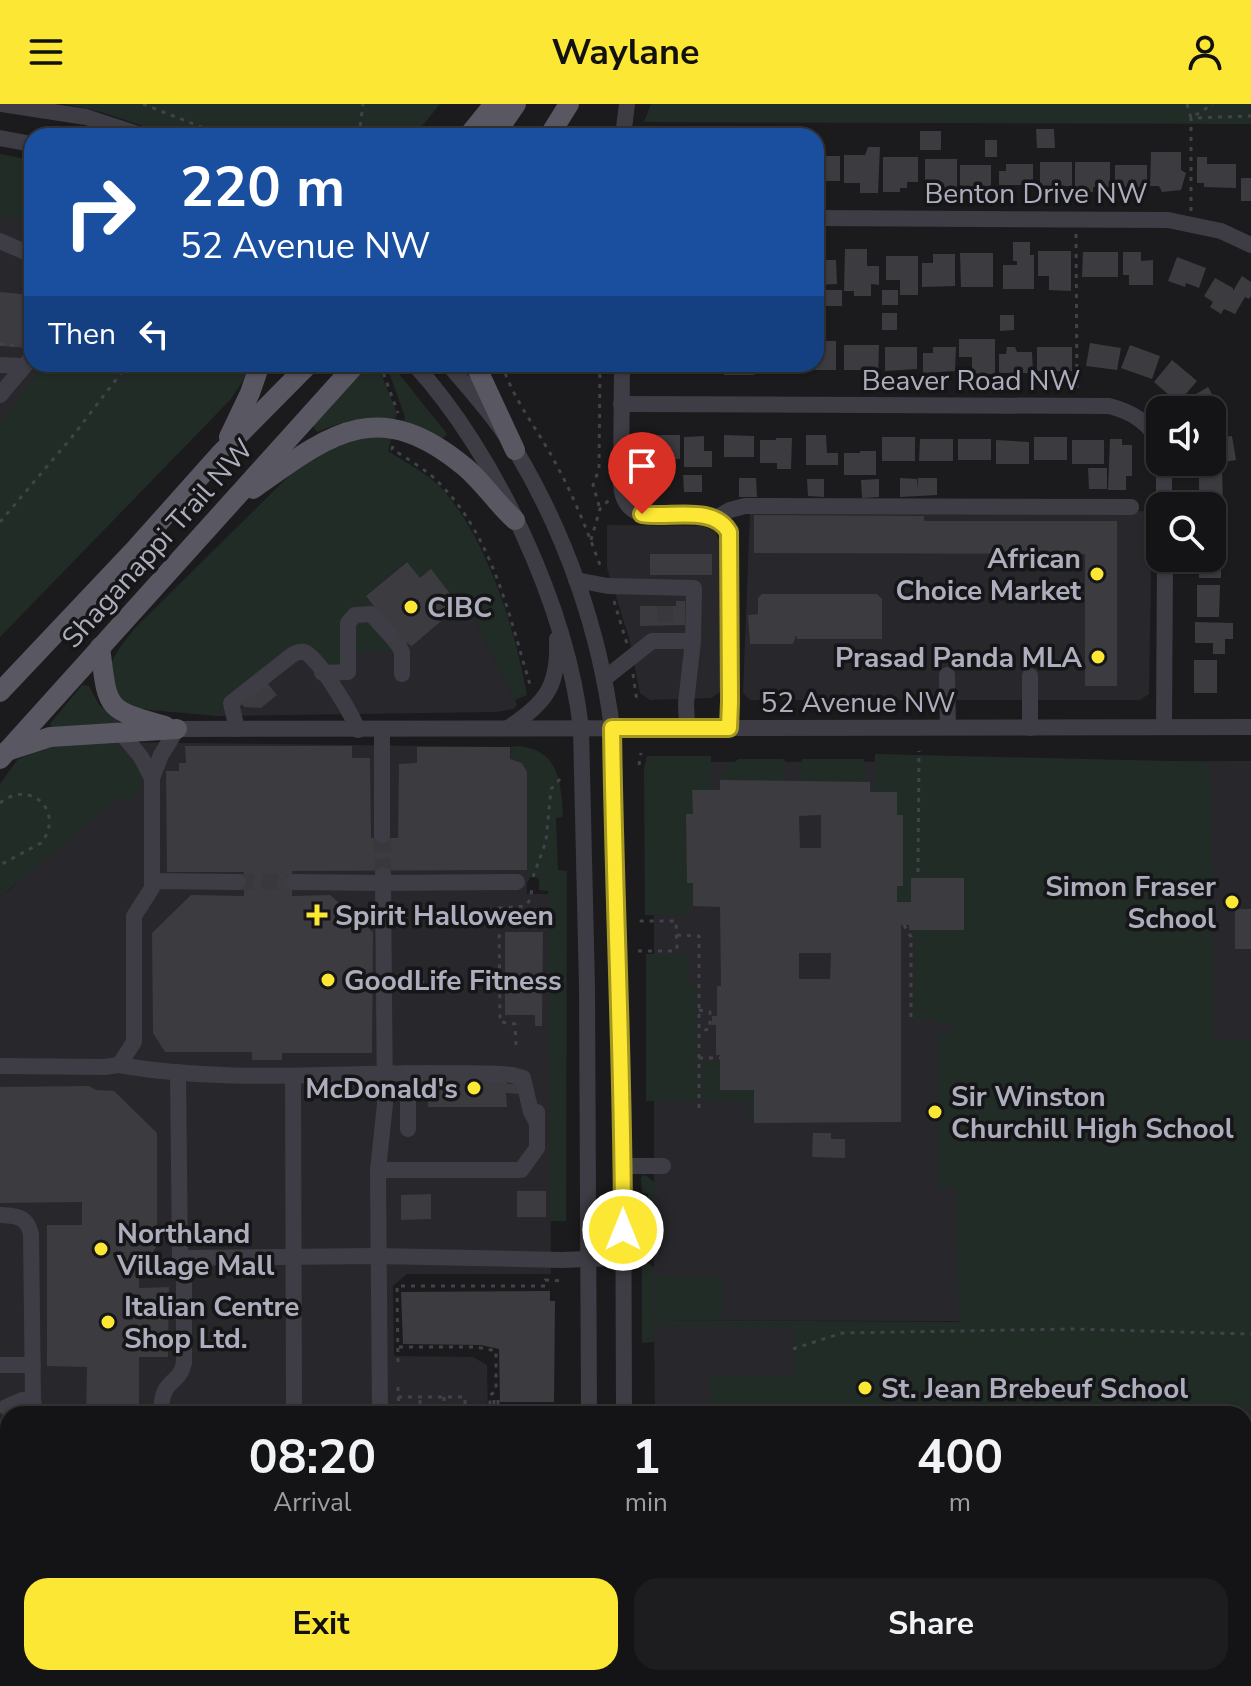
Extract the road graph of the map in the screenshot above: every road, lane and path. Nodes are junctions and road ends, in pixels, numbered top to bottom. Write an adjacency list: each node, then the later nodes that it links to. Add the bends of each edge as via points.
1 (2, 104): 12 (street, via 86,117)
2 (143, 104): 13 (path)
3 (363, 104): 14 (path)
4 (494, 104): 15 (main road)
5 (516, 104): 16 (main road)
6 (569, 104): 17 (main road)
7 (627, 104): 18 (street)
8 (1187, 104): 11 (path)
9 (1213, 104): 11 (path)
10 (1251, 116): 11 (path)
11 (1191, 118): 23 (path)
12 (120, 128)
13 (204, 128)
14 (360, 128)
15 (474, 128)
16 (500, 128)
17 (554, 128)
18 (624, 128)
19 (0, 138): 20 (street)
20 (24, 142)
21 (824, 218): 22 (street, Benton Drive NW)
22 (1076, 219): 23 (street, Benton Drive NW); 45 (path)
23 (1189, 223): 25 (street, Benton Drive NW)
24 (0, 241): 26 (street)
25 (1251, 245)
26 (24, 252)
27 (0, 344): 28 (path)
28 (24, 356)
29 (24, 358): 31 (street)
30 (24, 361): 43 (street)
31 (0, 365)
32 (122, 372): 57 (path)
33 (257, 372): 50 (main road)
34 (301, 372): 50 (main road, Shaganappi Trail NW)
35 (349, 372): 54 (main road, Shaganappi Trail NW)
36 (383, 372): 46 (path)
37 (420, 372): 56 (street, via 472,438)
38 (454, 372): 49 (street)
39 (479, 372): 49 (main road)
40 (505, 372): 58 (path)
41 (600, 372): 53 (path, via 599,469 593,485)
42 (622, 372): 44 (street)
43 (0, 395)
44 (621, 404): 45 (street, Beaver Road NW); 51 (street)
45 (1077, 406): 47 (street, Beaver Road NW, via 1109,406 1132,413)
46 (400, 419)
47 (1146, 426)
48 (395, 438): 76 (path, via 392,449 442,485 479,542 515,626)
49 (515, 450): 60 (street)
50 (221, 453): 69 (main road, Shaganappi Trail NW)
51 (621, 494): 53 (path); 55 (street, via 642,514)
52 (1131, 507): 55 (street, via 745,506)
53 (600, 509): 58 (path)
54 (221, 513): 56 (main road, via 324,440 347,430 383,427 417,434 442,449); 66 (main road, Shaganappi Trail NW)
55 (716, 518): 83 (street, via 725,524 731,542)
56 (515, 520): 64 (street)
57 (0, 522)
58 (591, 540): 61 (path)
59 (1165, 572): 79 (street)
60 (576, 580): 61 (street); 74 (street)
61 (608, 586): 62 (street); 67 (path)
62 (665, 587): 63 (street); 65 (street, via 694,588)
63 (665, 606)
64 (556, 622): 87 (street, via 557,652 549,691 538,707); 88 (street, via 572,669)
65 (693, 641): 67 (street, via 665,634); 82 (street)
66 (100, 647): 85 (main road, via 108,699 123,714); 94 (main road, Shaganappi Trail NW)
67 (631, 658): 74 (street); 77 (path)
68 (319, 668): 70 (street, via 347,674 347,626 362,613 371,614 395,640 402,652); 86 (street, via 308,654 296,653 233,700); 89 (street)
69 (20, 669): 73 (main road); 75 (main road, Shaganappi Trail NW)
70 (402, 674)
71 (947, 675): 78 (street)
72 (1030, 676): 84 (street)
73 (0, 679)
74 (604, 679): 81 (street)
75 (0, 692)
76 (535, 696)
77 (637, 702)
78 (948, 727): 83 (street, 52 Avenue NW); 84 (street, 52 Avenue NW)
79 (1164, 727): 80 (street, 52 Avenue NW); 84 (street, 52 Avenue NW)
80 (1251, 727)
81 (612, 728): 82 (street, 52 Avenue NW); 88 (street, 52 Avenue NW); 129 (street)
82 (687, 728): 83 (street, 52 Avenue NW)
83 (729, 728)
84 (1030, 728)
85 (177, 729): 86 (street, 52 Avenue NW); 91 (main road); 96 (street)
86 (237, 729): 89 (street, 52 Avenue NW)
87 (507, 729): 88 (street, 52 Avenue NW); 90 (street, 52 Avenue NW)
88 (581, 729): 137 (street)
89 (358, 730): 90 (street, 52 Avenue NW)
90 (382, 730): 99 (street)
91 (122, 734): 94 (main road, via 50,737); 96 (street)
92 (919, 751): 101 (path)
93 (641, 753): 95 (path)
94 (4, 755)
95 (639, 765)
96 (152, 778): 103 (street)
97 (560, 779): 114 (path, via 551,789 546,841 530,900 525,906 499,908)
98 (0, 803): 100 (path, via 29,794 46,808 50,822 41,843)
99 (382, 835)
100 (0, 865)
101 (918, 872)
102 (383, 879): 105 (street); 106 (street); 124 (street)
103 (152, 881): 104 (street); 121 (street, via 134,916 134,1042)
104 (238, 882)
105 (293, 882)
106 (517, 882)
107 (638, 921): 109 (path, via 676,921)
108 (904, 925): 116 (path, via 911,937)
109 (677, 935): 110 (path, via 676,950); 115 (path, via 699,936)
110 (638, 951)
111 (400, 982): 112 (path)
112 (468, 983)
113 (485, 983): 114 (path)
114 (500, 983): 118 (path, via 500,1022 515,1024)
115 (699, 1010): 117 (path); 117 (path, via 708,1010 711,1020 709,1030)
116 (911, 1020)
117 (699, 1031): 119 (path)
118 (516, 1045)
119 (699, 1058): 120 (path); 127 (path)
120 (720, 1058)
121 (119, 1065): 122 (street); 123 (street)
122 (0, 1066)
123 (178, 1072): 126 (street); 136 (street)
124 (384, 1073): 125 (street); 126 (street); 131 (street)
125 (408, 1073): 128 (street); 131 (street, via 501,1074 532,1083 537,1093 536,1153 521,1170)
126 (293, 1076): 134 (street)
127 (699, 1109)
128 (408, 1129)
129 (623, 1166): 130 (street); 135 (street)
130 (663, 1166)
131 (378, 1170): 133 (street)
132 (0, 1215): 144 (street, via 25,1219 31,1234)
133 (378, 1256): 134 (street); 137 (street); 154 (street)
134 (293, 1257): 136 (street); 153 (street)
135 (631, 1257): 137 (street); 161 (street)
136 (180, 1258): 152 (street, via 184,1363 183,1371 167,1384)
137 (589, 1258): 160 (street)
138 (562, 1281): 140 (path, via 545,1280 545,1286 397,1286)
139 (1251, 1334): 141 (path, via 1073,1329 842,1333)
140 (398, 1347): 142 (path); 159 (path, via 496,1351)
141 (793, 1349)
142 (398, 1362)
143 (0, 1365): 144 (street)
144 (33, 1365): 151 (street)
145 (398, 1387): 146 (path)
146 (398, 1397): 147 (path); 155 (path)
147 (420, 1397): 148 (path); 156 (path)
148 (444, 1397): 157 (path); 158 (path, via 465,1397)
149 (8, 1406): 150 (street, via 22,1400)
150 (32, 1406)
151 (34, 1406)
152 (162, 1406)
153 (294, 1406)
154 (380, 1406)
155 (399, 1406)
156 (420, 1406)
157 (444, 1406)
158 (465, 1406)
159 (491, 1406)
160 (589, 1406)
161 (624, 1406)
162 (1050, 1686): 163 (street)
163 (1247, 1686)

